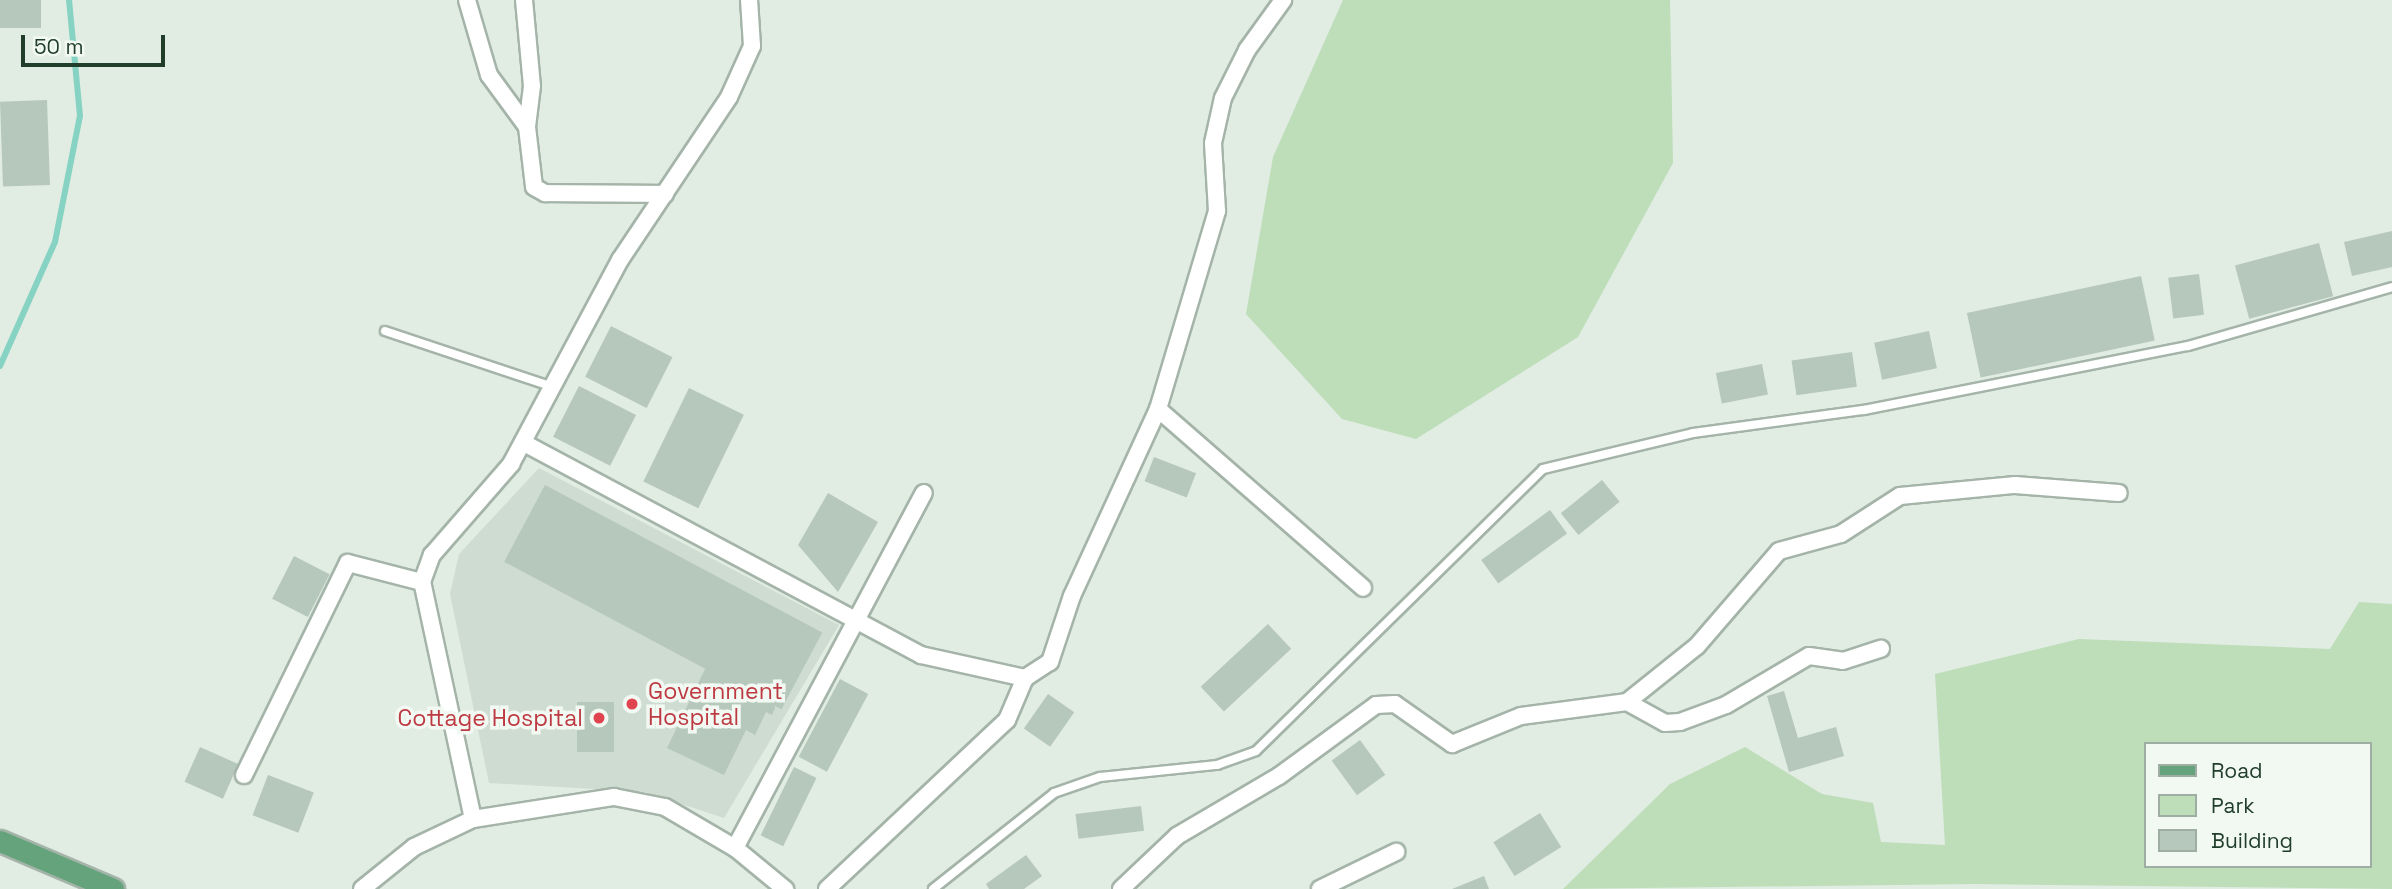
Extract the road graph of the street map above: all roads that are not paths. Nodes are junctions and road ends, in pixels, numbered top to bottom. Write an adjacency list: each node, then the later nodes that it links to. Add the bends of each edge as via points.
1 (467, 0): 5 (street, via 489,75)
2 (524, 0): 5 (street, via 532,86)
3 (749, 0): 6 (street, via 752,46 729,97)
4 (1283, 0): 10 (street, via 1223,97 1213,144 1217,211)
5 (527, 127): 6 (street, via 538,191)
6 (665, 194): 9 (street)
7 (2392, 287): 29 (lane, via 2188,346 1864,410 1693,433 1543,469 1256,751 1217,765 1100,777 1055,793)
8 (385, 331): 9 (lane)
9 (550, 386): 11 (street)
10 (1158, 409): 15 (street); 18 (street, via 1072,596 1050,662)
11 (524, 443): 14 (street, via 432,555); 16 (street)
12 (924, 493): 16 (street)
13 (2119, 493): 19 (street, via 2015,485 1900,496 1841,534 1779,551 1697,646)
14 (422, 582): 20 (street, via 348,563); 21 (street)
15 (1363, 587)
16 (856, 621): 18 (street, via 921,655); 23 (street)
17 (1881, 649): 19 (street, via 1843,661 1809,656 1726,705 1679,722 1665,723)
18 (1025, 678): 28 (street, via 1007,720)
19 (1627, 702): 30 (street, via 1521,716 1452,744 1395,704 1376,705 1279,776 1177,836)
20 (244, 775)
21 (472, 819): 23 (street, via 614,797 665,807); 26 (street, via 414,848)
22 (0, 841): 25 (main road)
23 (735, 848): 27 (street)
24 (1396, 852): 31 (street)
25 (113, 889)
26 (362, 889)
27 (785, 889)
28 (827, 889)
29 (933, 889)
30 (1121, 889)
31 (1320, 889)

